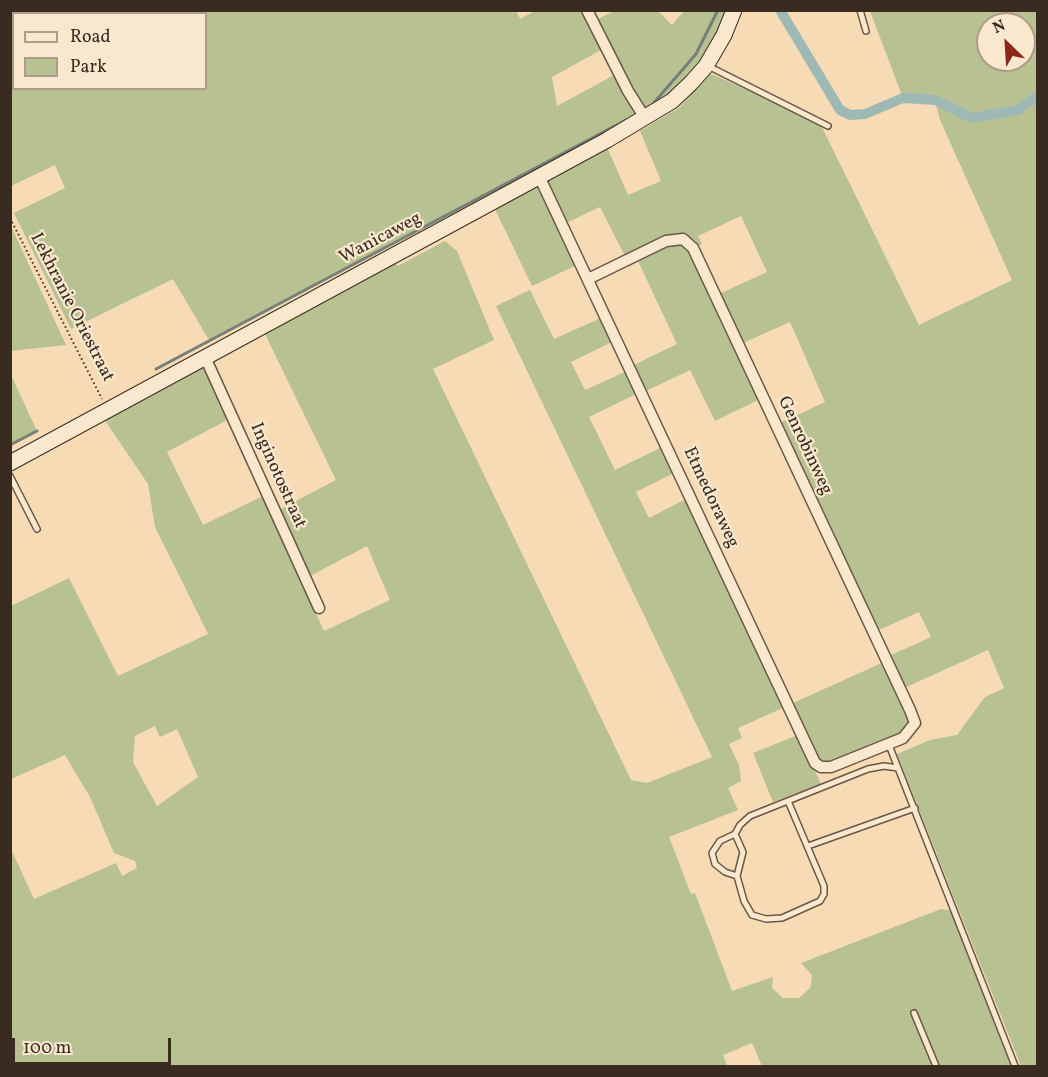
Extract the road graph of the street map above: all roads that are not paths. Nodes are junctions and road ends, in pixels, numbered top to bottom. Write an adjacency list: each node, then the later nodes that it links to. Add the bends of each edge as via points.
1 (587, 10): 6 (street)
2 (734, 10): 5 (street, Wanicaweg)
3 (860, 10): 4 (lane)
4 (866, 31)
5 (706, 66): 6 (street, Wanicaweg, via 672,101); 7 (lane)
6 (645, 117): 8 (street, Wanicaweg)
7 (828, 126)
8 (539, 176): 9 (street, Etmedoraweg); 10 (street, Wanicaweg)
9 (588, 279): 15 (street, Etmedoraweg, via 815,763 831,767); 15 (street, Genrobinweg, via 666,241 683,239 693,248 915,723)
10 (205, 357): 11 (street, Wanicaweg); 14 (street, Inginotostraat)
11 (10, 463)
12 (10, 476): 13 (lane)
13 (37, 529)
14 (319, 608)
15 (891, 750): 16 (lane)
16 (898, 768): 17 (lane, via 868,769); 18 (lane)
17 (788, 801): 19 (lane, via 750,816); 20 (lane)
18 (915, 808): 20 (lane); 24 (lane)
19 (735, 834): 21 (lane, via 742,852); 21 (lane, via 720,841 712,859 725,872)
20 (808, 846): 21 (lane, via 824,894 820,901 782,918 752,915)
21 (737, 876)
22 (914, 1013): 23 (lane)
23 (936, 1066)
24 (1016, 1066)

